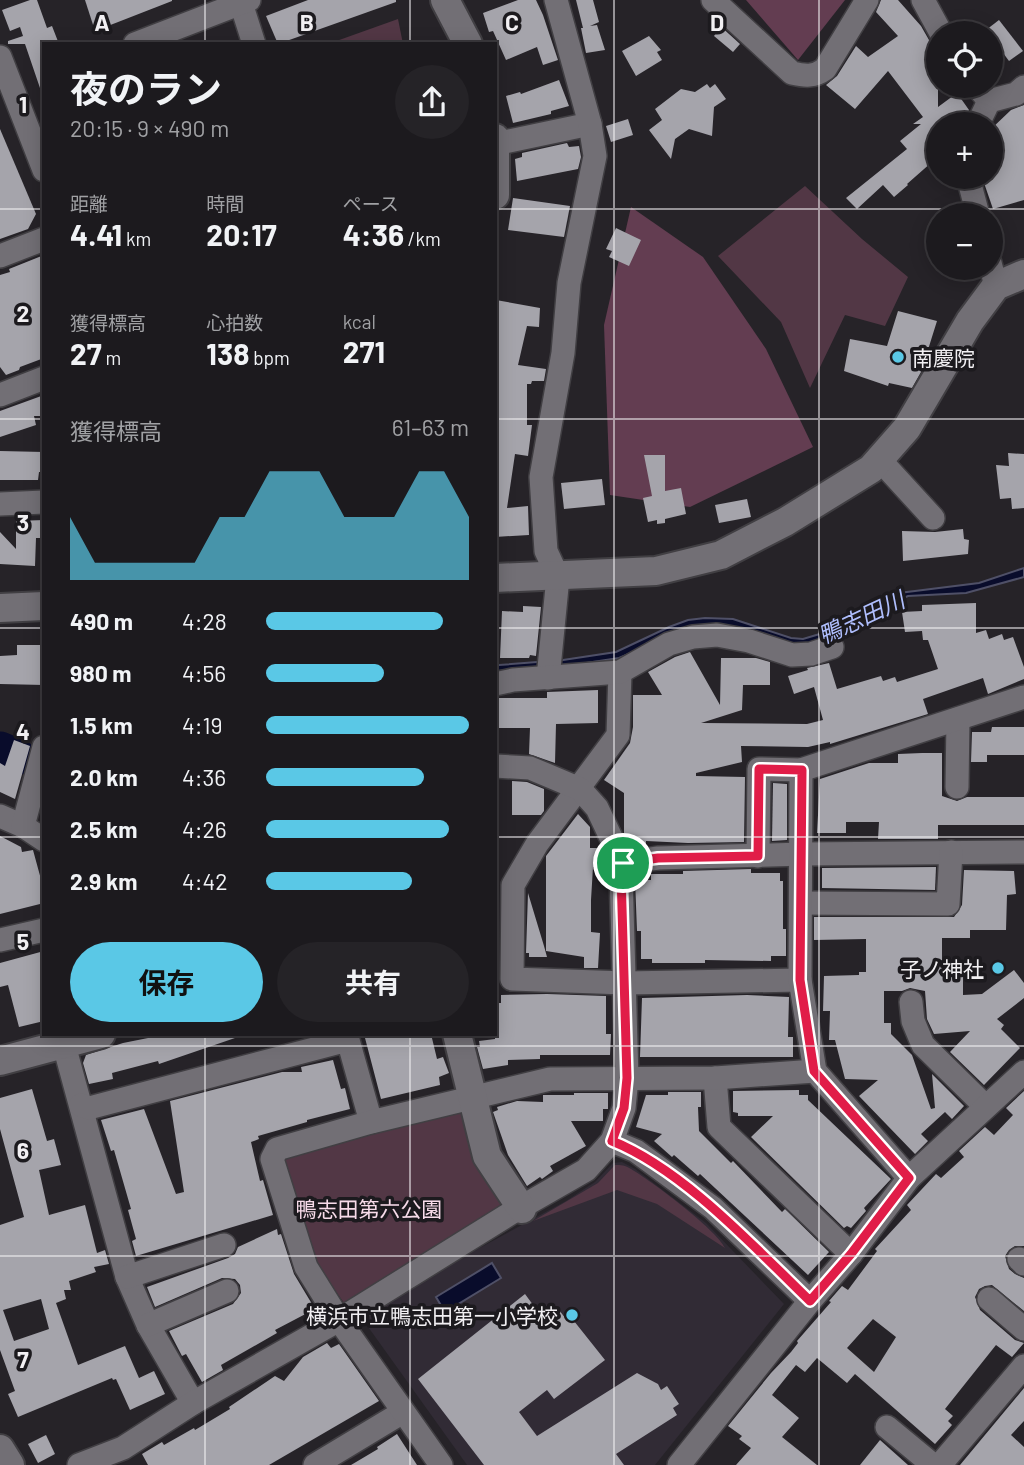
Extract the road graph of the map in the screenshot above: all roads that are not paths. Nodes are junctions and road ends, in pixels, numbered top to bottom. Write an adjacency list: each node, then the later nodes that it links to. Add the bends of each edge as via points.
1 (445, 0): 10 (street)
2 (556, 0): 15 (street)
3 (713, 0): 4 (street, via 792,73 803,75 825,69)
4 (867, 0)
5 (923, 0): 7 (street)
6 (243, 1): 8 (street); 9 (street)
7 (934, 21)
8 (140, 42)
9 (253, 42)
10 (467, 42)
11 (0, 57): 14 (street)
12 (1024, 88): 13 (street, via 1016,94)
13 (1003, 94)
14 (9, 110): 17 (street)
15 (590, 124): 16 (street); 29 (street, via 594,156 569,283 563,353 541,477 546,551)
16 (497, 142)
17 (42, 167)
18 (42, 240): 19 (street)
19 (0, 256)
20 (1024, 274): 21 (street)
21 (1003, 275)
22 (990, 280): 25 (street, via 907,428)
23 (42, 379): 24 (street)
24 (0, 395)
25 (879, 459): 28 (street); 29 (street, via 871,469 785,522 721,555 656,571)
26 (42, 502): 27 (street)
27 (0, 505)
28 (933, 518)
29 (558, 577): 30 (street); 34 (street)
30 (497, 578)
31 (42, 606): 32 (street)
32 (0, 608)
33 (832, 647): 35 (street, via 792,655 728,636 693,637 669,644)
34 (549, 668): 35 (street); 36 (street)
35 (620, 672): 43 (street, via 618,735)
36 (497, 684)
37 (1024, 697): 38 (street)
38 (958, 719): 41 (street); 42 (street)
39 (42, 755): 45 (street)
40 (497, 766): 43 (street, via 530,768)
41 (802, 770): 49 (street); 50 (street, via 759,769)
42 (957, 787)
43 (580, 789): 51 (street, via 597,808); 56 (street, via 537,844 513,885 512,979)
44 (0, 816): 45 (street)
45 (23, 826): 46 (street)
46 (42, 839)
47 (951, 852): 48 (street); 49 (street); 52 (street, via 948,904)
48 (1024, 852)
49 (803, 854): 50 (street); 52 (street)
50 (758, 856): 51 (street)
51 (623, 863): 56 (street)
52 (802, 903): 55 (street)
53 (42, 930): 54 (street)
54 (0, 940)
55 (800, 980): 56 (street); 62 (street)
56 (625, 982): 64 (street)
57 (909, 1002): 68 (street, via 923,1045)
58 (94, 1036): 60 (street)
59 (457, 1036): 66 (street)
60 (64, 1045): 61 (street); 67 (street)
61 (0, 1061)
62 (814, 1071): 65 (street); 71 (street)
63 (1024, 1072): 68 (street)
64 (627, 1078): 65 (street); 66 (street, via 550,1079); 70 (street, via 624,1108)
65 (715, 1078): 74 (street, via 719,1127)
66 (472, 1098): 69 (street); 72 (street, via 487,1156)
67 (81, 1105): 69 (street, via 89,1108 348,1040); 75 (street)
68 (985, 1106): 71 (street)
69 (370, 1122): 79 (street, via 277,1149 272,1159 302,1258)
70 (612, 1141): 72 (street, via 586,1170); 78 (street, via 636,1151 713,1208)
71 (909, 1178): 74 (street)
72 (522, 1209): 79 (street)
73 (223, 1245): 75 (street)
74 (851, 1254): 78 (street)
75 (127, 1277): 80 (street)
76 (227, 1291): 80 (street)
77 (989, 1299): 81 (street)
78 (810, 1301): 92 (street)
79 (340, 1320): 83 (street); 84 (street)
80 (148, 1325): 83 (street)
81 (1024, 1329)
82 (1024, 1366): 94 (street)
83 (193, 1403): 87 (street)
84 (403, 1412): 90 (street); 91 (street)
85 (887, 1427): 93 (street)
86 (0, 1449): 88 (street)
87 (128, 1456): 89 (street)
88 (9, 1465)
89 (79, 1465)
90 (315, 1465)
91 (441, 1465)
92 (679, 1465)
93 (933, 1465)
94 (940, 1465)

